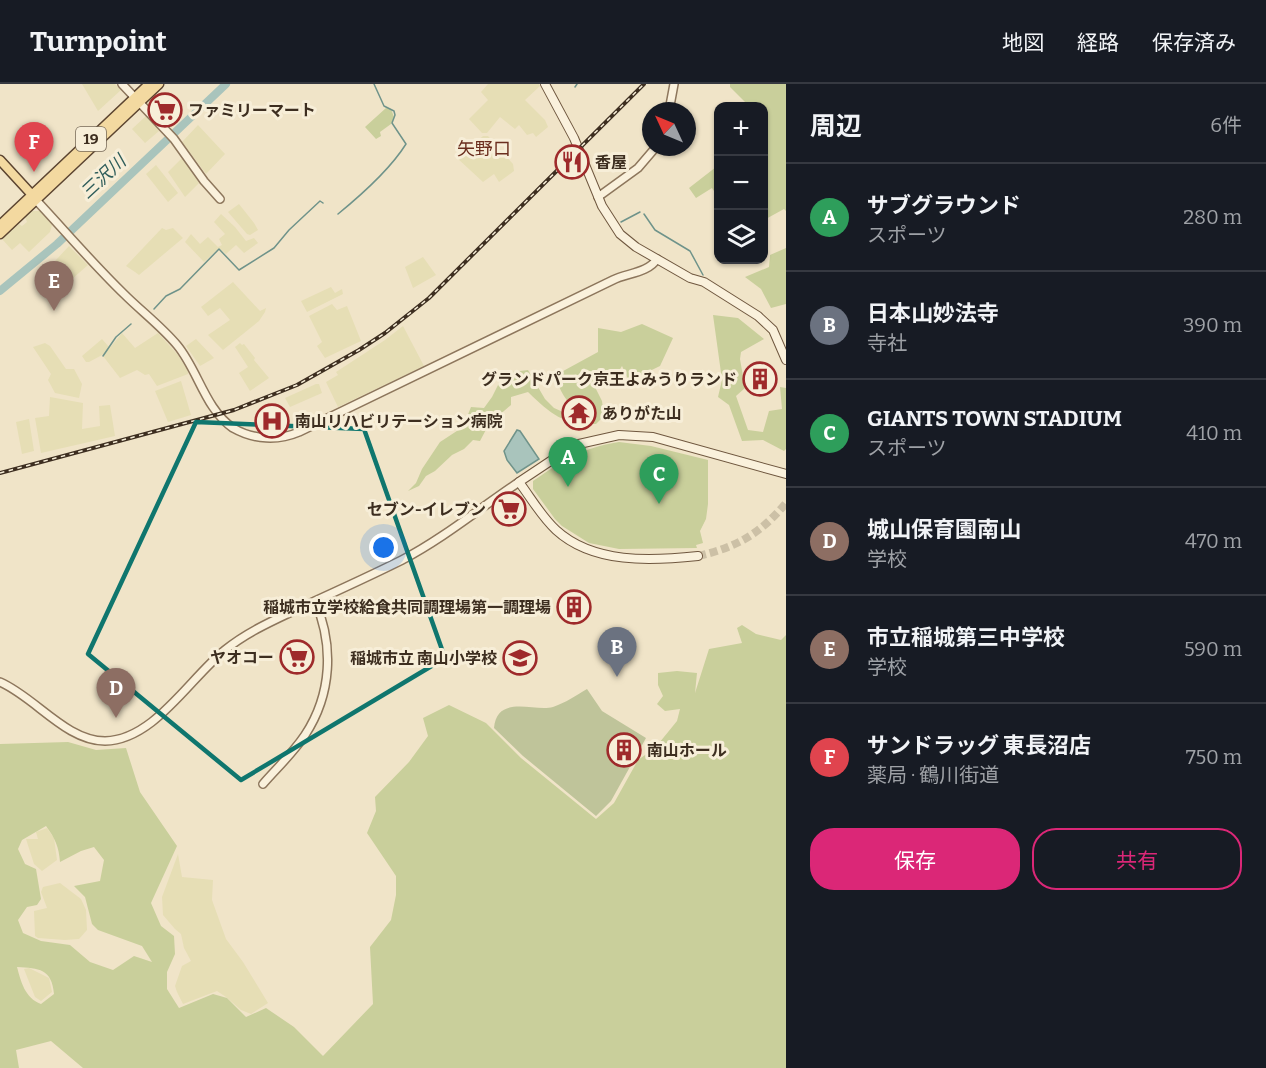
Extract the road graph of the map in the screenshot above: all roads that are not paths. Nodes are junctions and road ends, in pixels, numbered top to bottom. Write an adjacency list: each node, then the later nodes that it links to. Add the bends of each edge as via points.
1 (122, 84): 6 (street)
2 (149, 84): 6 (main road, 19)
3 (159, 84): 6 (main road, 19)
4 (545, 84): 11 (main road, via 574,138)
5 (674, 84): 7 (street)
6 (137, 100): 10 (main road, 19); 12 (street, via 174,139)
7 (671, 102)
8 (648, 156): 11 (street)
9 (0, 160): 10 (main road)
10 (34, 197): 13 (main road, 19); 14 (main road, 19); 15 (street, via 179,348 220,416 239,431 268,438 299,432 613,280 649,268)
11 (598, 198): 15 (main road, via 624,238)
12 (220, 199)
13 (0, 225)
14 (0, 234)
15 (657, 259): 16 (main road, via 704,282 764,321 777,336)
16 (786, 360)
17 (786, 474): 18 (main road, via 653,437 619,435 579,444)
18 (519, 482): 19 (main road, via 550,524 584,548 629,557); 20 (street, via 421,550)
19 (698, 556)
20 (315, 601): 21 (street, via 229,646 152,723 126,738 103,741 82,736); 22 (street, via 327,645 324,691 305,735)
21 (0, 682)
22 (263, 784)

